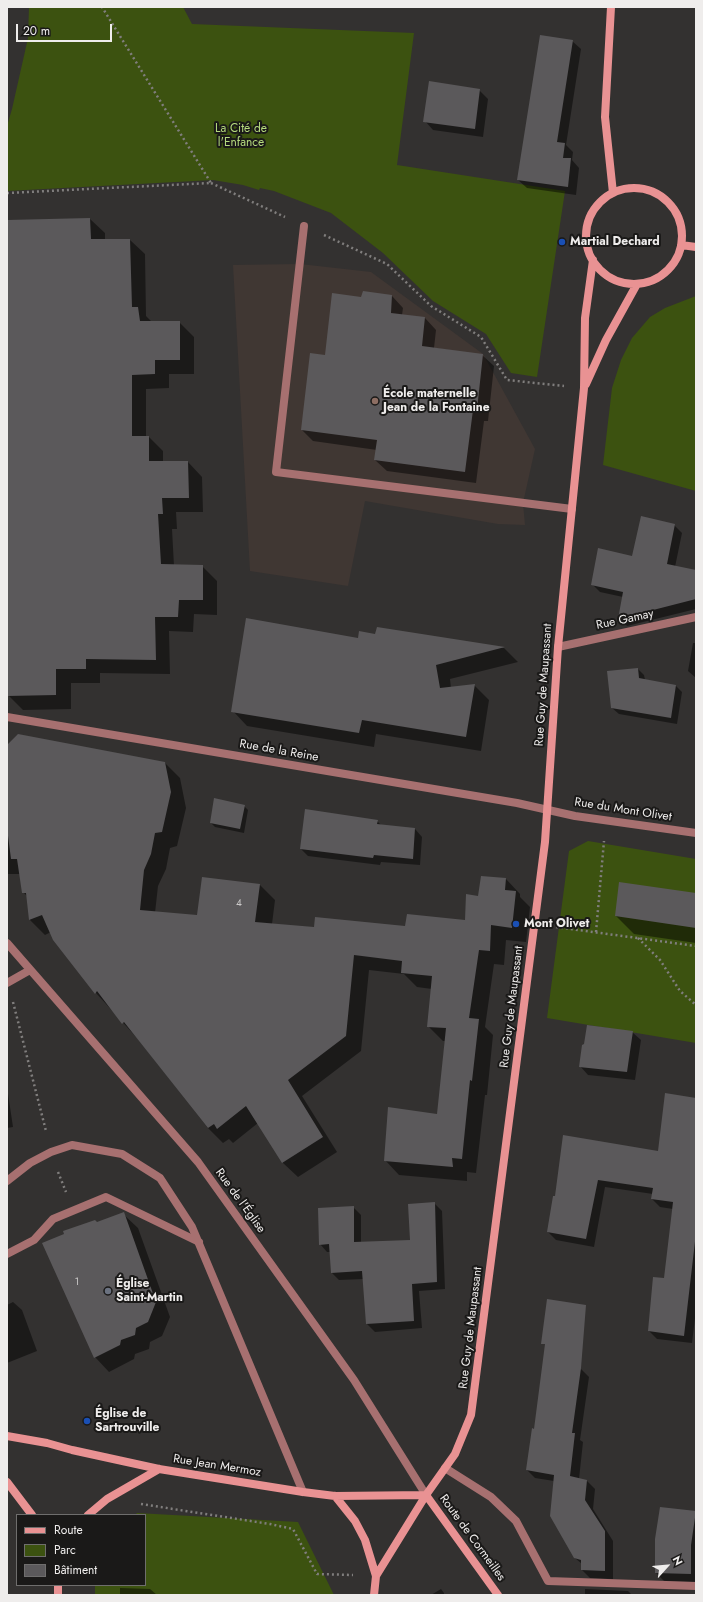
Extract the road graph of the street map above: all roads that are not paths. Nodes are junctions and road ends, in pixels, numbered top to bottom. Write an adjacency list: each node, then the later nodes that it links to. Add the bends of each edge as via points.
1 (611, 7): 2 (main road, via 605,117)
2 (614, 193): 4 (main road, via 629,188 644,189 659,195 671,205 678,217); 6 (main road, via 600,202 591,215 587,230)
3 (304, 226): 9 (street, via 276,472)
4 (682, 245): 5 (main road); 7 (main road, via 666,272 653,280)
5 (696, 247)
6 (593, 260): 7 (main road, via 612,278 624,283); 8 (main road, Rue Guy de Maupassant, via 585,318)
7 (637, 284): 8 (main road, Rue Guy de Maupassant, via 606,340)
8 (584, 388): 9 (main road, Rue Guy de Maupassant)
9 (572, 509): 11 (main road, Rue Guy de Maupassant)
10 (696, 617): 11 (street, Rue Gamay)
11 (558, 647): 13 (main road, Rue Guy de Maupassant)
12 (7, 717): 13 (street, Rue de la Reine)
13 (548, 810): 14 (street, Rue du Mont Olivet); 22 (main road, Rue Guy de Maupassant, via 472,1415)
14 (696, 833)
15 (7, 943): 16 (street, Rue de l'Église)
16 (30, 970): 17 (street); 26 (street, Rue de l'Église, via 198,1162 354,1380)
17 (8, 983)
18 (7, 1181): 19 (street, via 30,1163 72,1145 122,1154 160,1178)
19 (199, 1242): 20 (street, via 106,1197 53,1219 34,1240); 25 (street)
20 (7, 1254)
21 (7, 1436): 23 (main road, Rue Jean Mermoz)
22 (445, 1468): 26 (main road, Rue Guy de Maupassant); 31 (street, via 491,1497 516,1521 548,1581)
23 (159, 1469): 25 (main road, Rue Jean Mermoz); 29 (main road, via 107,1499)
24 (7, 1482): 28 (main road)
25 (303, 1492): 27 (main road, Rue Jean Mermoz)
26 (426, 1495): 27 (main road, Rue Jean Mermoz); 30 (main road, Rue Guy de Maupassant); 33 (main road, Route de Cormeilles)
27 (335, 1496): 30 (main road, via 355,1521 365,1540)
28 (31, 1514)
29 (89, 1514)
30 (376, 1576): 32 (main road)
31 (696, 1586)
32 (374, 1595)
33 (498, 1595)

